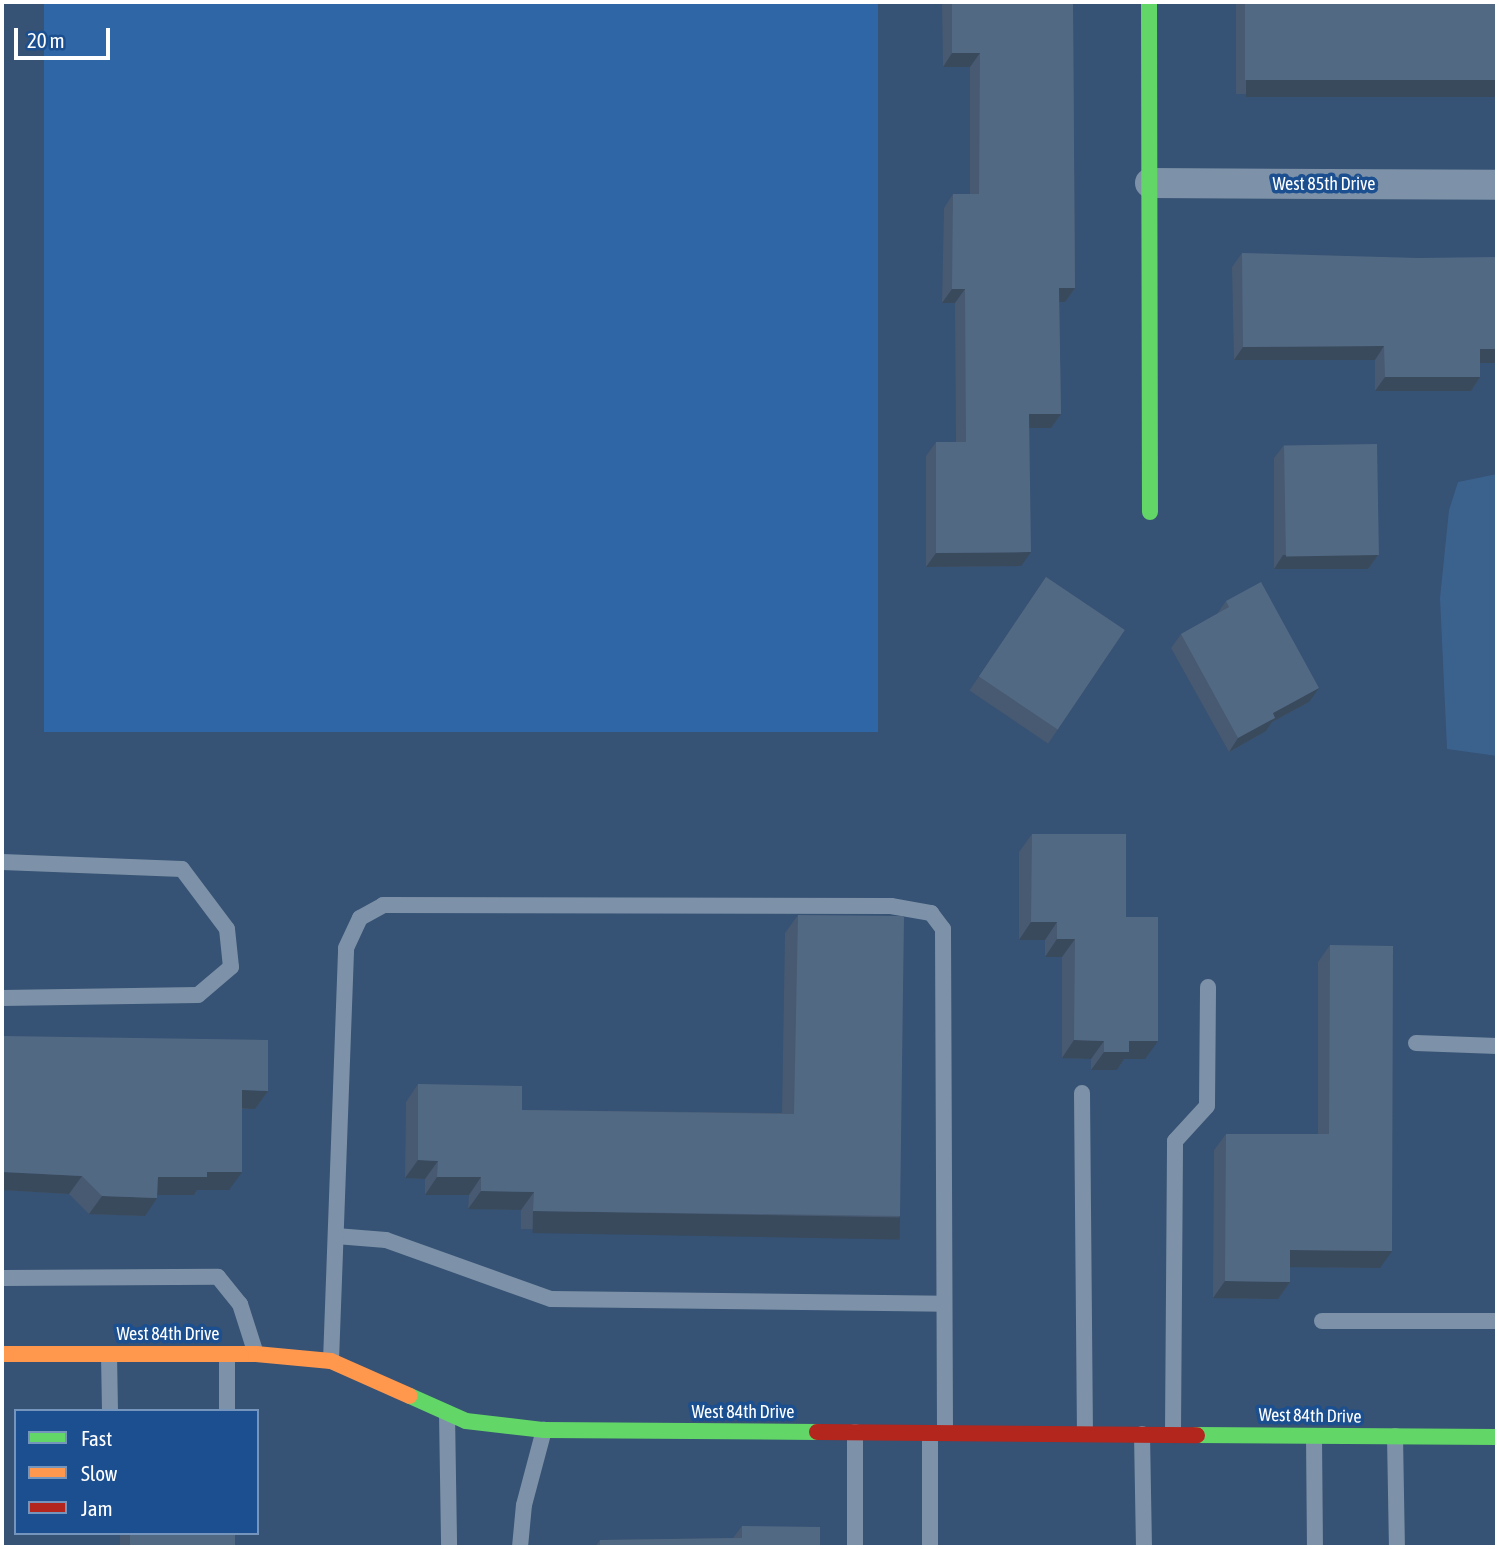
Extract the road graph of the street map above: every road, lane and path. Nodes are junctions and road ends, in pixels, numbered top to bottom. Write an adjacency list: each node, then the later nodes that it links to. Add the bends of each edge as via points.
1 (1149, 2): 2 (street)
2 (1150, 183): 3 (street, West 85th Drive); 4 (street)
3 (1497, 185)
4 (1150, 512)
5 (2, 862): 7 (lane, via 182,869 227,929 232,967 198,995)
6 (1208, 988): 29 (lane, via 1207,1106 1175,1141)
7 (2, 998)
8 (1416, 1043): 9 (lane)
9 (1497, 1046)
10 (1082, 1093): 27 (lane)
11 (335, 1236): 13 (lane, via 386,1240 551,1299); 13 (lane, via 346,948 360,918 383,905 891,906 931,913 943,929); 20 (lane)
12 (2, 1278): 19 (lane, via 218,1277 240,1304)
13 (944, 1304): 26 (lane)
14 (1322, 1321): 15 (lane)
15 (1497, 1321)
16 (2, 1354): 17 (street, West 84th Drive)
17 (109, 1354): 18 (street, West 84th Drive); 21 (lane)
18 (228, 1354): 19 (street, West 84th Drive); 22 (lane)
19 (256, 1354): 20 (street, West 84th Drive)
20 (331, 1361): 23 (street, West 84th Drive)
21 (110, 1409)
22 (228, 1409)
23 (447, 1412): 24 (street, West 84th Drive, via 466,1420); 33 (lane)
24 (544, 1430): 25 (street, West 84th Drive); 34 (lane, via 524,1505)
25 (855, 1432): 26 (street, West 84th Drive); 35 (lane)
26 (938, 1433): 27 (street, West 84th Drive); 36 (lane)
27 (1085, 1434): 28 (street, West 84th Drive)
28 (1142, 1434): 29 (street, West 84th Drive); 37 (lane)
29 (1173, 1434): 30 (street, West 84th Drive)
30 (1314, 1436): 31 (street, West 84th Drive); 38 (lane)
31 (1395, 1436): 32 (street, West 84th Drive); 39 (lane)
32 (1497, 1437)
33 (449, 1547)
34 (520, 1547)
35 (855, 1547)
36 (930, 1547)
37 (1144, 1547)
38 (1315, 1547)
39 (1397, 1547)

